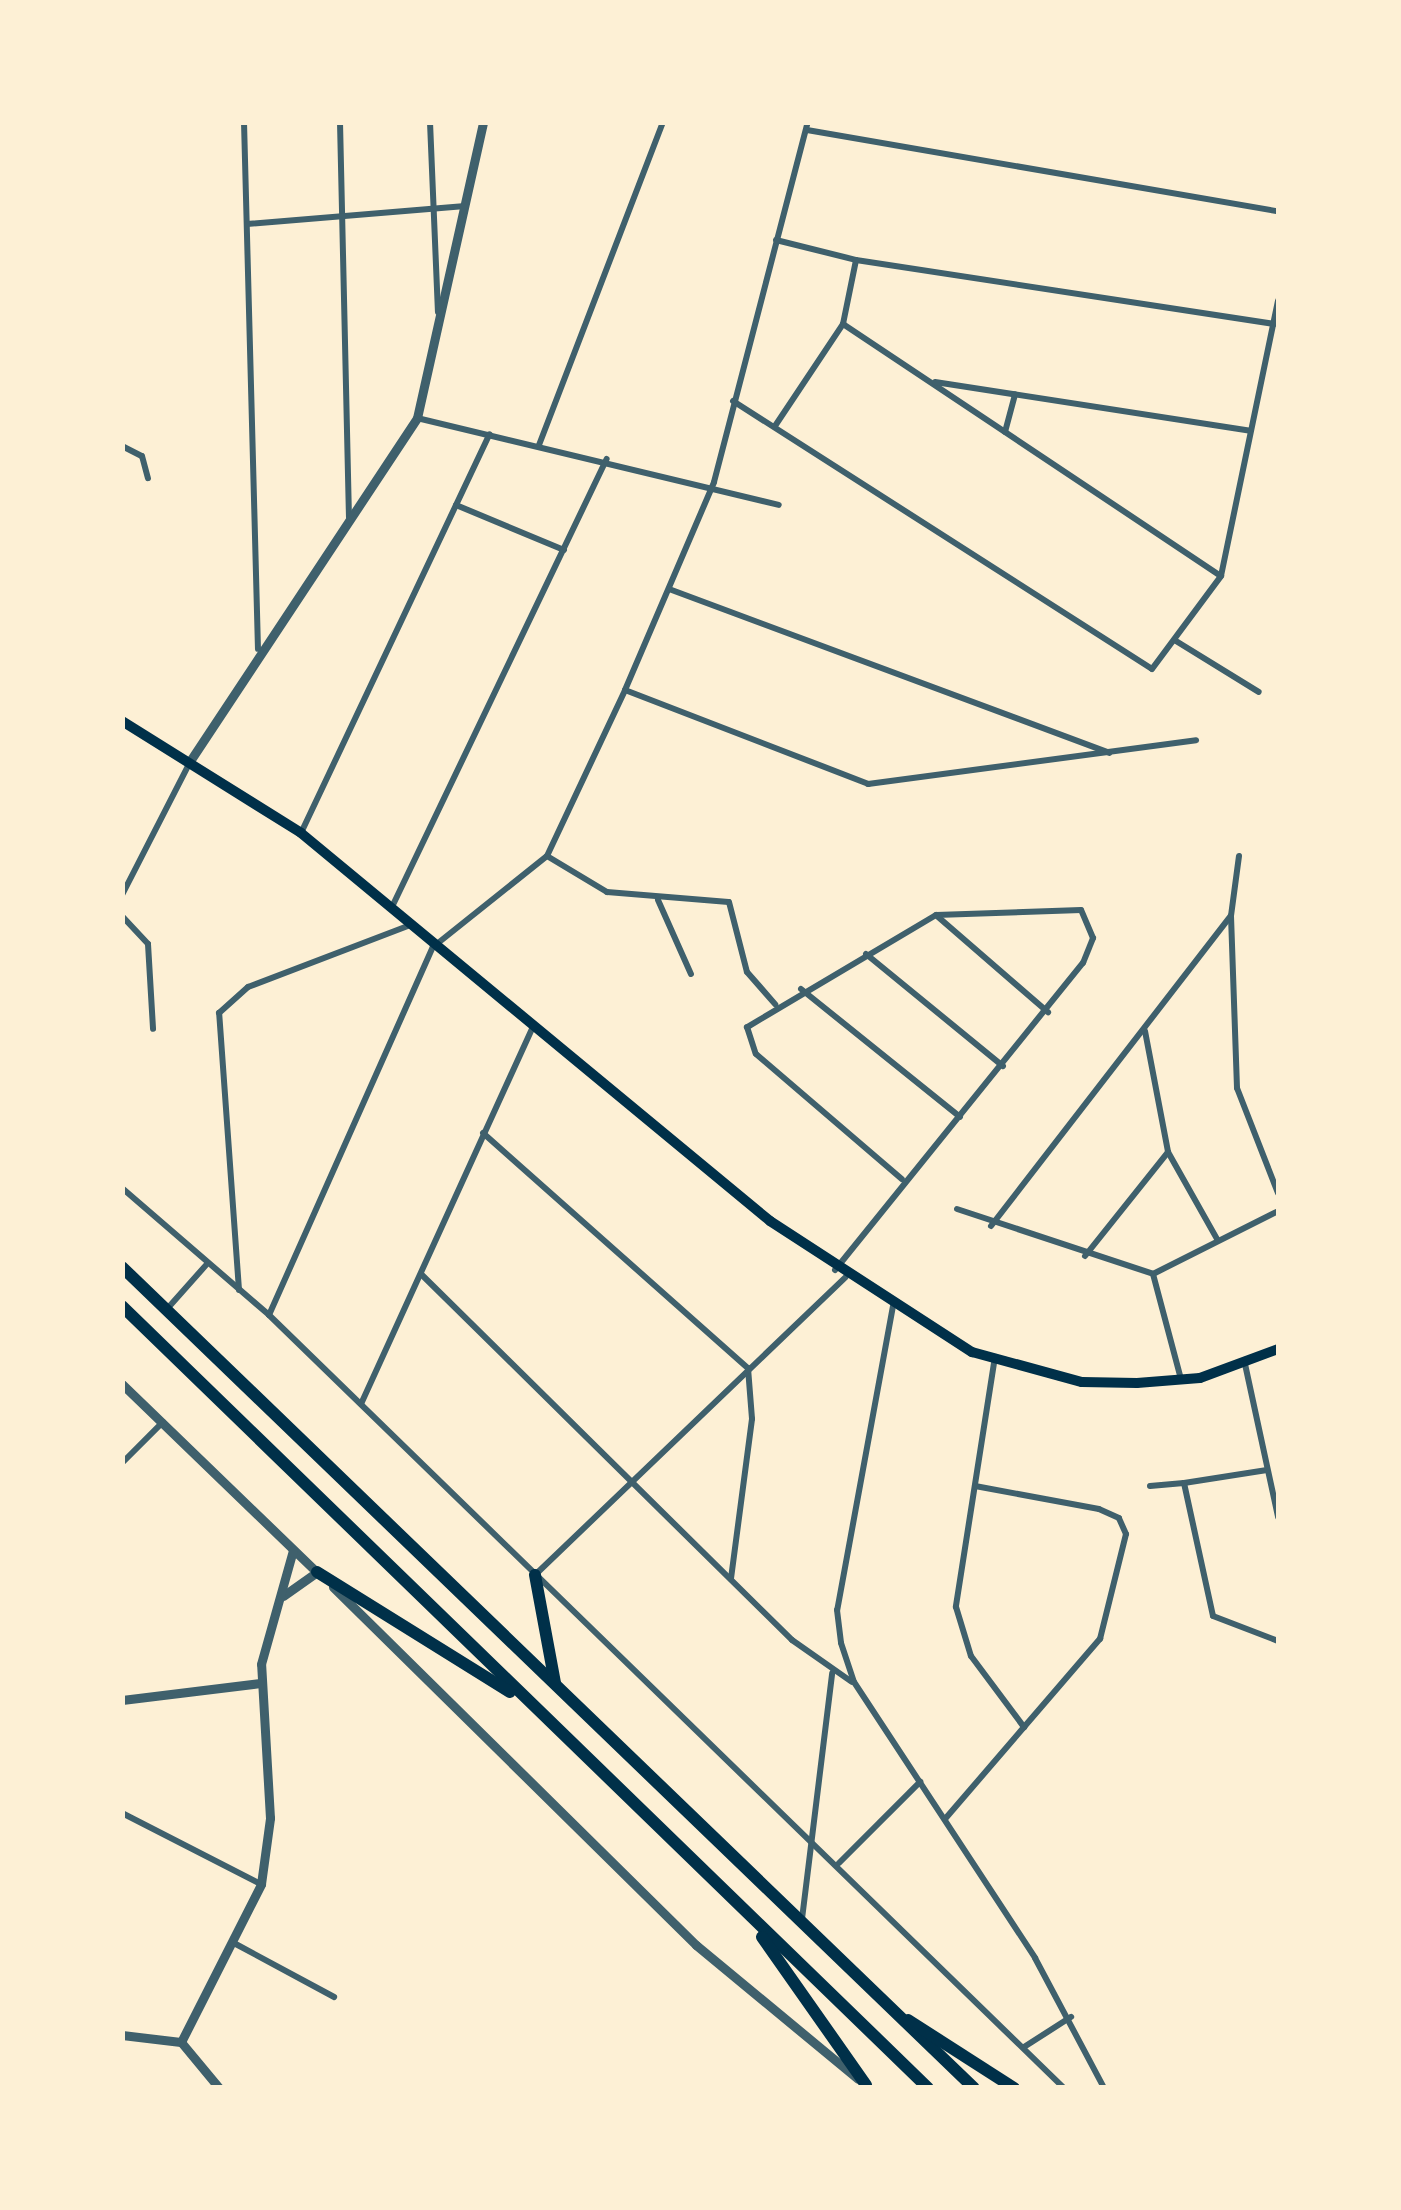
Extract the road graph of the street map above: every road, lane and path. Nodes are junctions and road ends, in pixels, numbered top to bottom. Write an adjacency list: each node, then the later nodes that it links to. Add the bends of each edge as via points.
1 (244, 122): 11 (street)
2 (340, 122): 10 (street)
3 (430, 122): 8 (street)
4 (484, 122): 7 (street)
5 (663, 122): 26 (street)
6 (807, 126): 9 (street); 12 (street)
7 (466, 206): 8 (street); 17 (street)
8 (430, 209): 10 (street); 17 (street)
9 (1278, 210)
10 (343, 218): 11 (street); 33 (street)
11 (247, 224): 38 (street)
12 (776, 240): 13 (street); 20 (street)
13 (856, 260): 15 (street); 16 (street)
14 (1278, 301): 16 (street)
15 (843, 324): 18 (street); 22 (street)
16 (1274, 324): 23 (street)
17 (440, 338): 21 (street)
18 (929, 381): 19 (street); 24 (street)
19 (1015, 394): 23 (street); 24 (street)
20 (733, 401): 22 (street); 30 (street)
21 (417, 418): 25 (street); 33 (street)
22 (775, 426): 37 (street, via 1131,663 1158,667)
23 (1250, 430): 35 (street)
24 (1005, 432): 35 (street)
25 (490, 434): 26 (street); 31 (street)
26 (539, 445): 28 (street)
27 (122, 446): 29 (street, via 142,456)
28 (607, 459): 30 (street); 34 (street)
29 (148, 478)
30 (714, 482): 32 (street); 36 (street)
31 (456, 505): 34 (street); 45 (street)
32 (779, 505)
33 (349, 517): 38 (street)
34 (564, 550): 50 (street)
35 (1221, 576): 37 (street)
36 (669, 589): 39 (street); 43 (street)
37 (1176, 641): 40 (street)
38 (258, 650): 44 (street)
39 (625, 690): 43 (street, via 868,784); 46 (street)
40 (1259, 692)
41 (122, 720): 44 (main road)
42 (1196, 740): 43 (street)
43 (1110, 754)
44 (190, 761): 45 (main road); 48 (street)
45 (301, 833): 50 (main road)
46 (546, 856): 49 (street, via 606,892); 55 (street)
47 (1239, 856): 53 (street)
48 (122, 895)
49 (658, 900): 57 (street); 59 (street, via 730,902 747,972)
50 (391, 910): 54 (main road)
51 (936, 915): 56 (street); 60 (street); 60 (street, via 1069,906 1091,921 1093,938)
52 (122, 916): 62 (street, via 148,944)
53 (1231, 916): 63 (street); 70 (street, via 1241,1112)
54 (408, 926): 55 (main road); 82 (street, via 248,987 219,1013)
55 (434, 947): 61 (main road); 86 (street)
56 (866, 954): 58 (street); 64 (street)
57 (691, 974)
58 (802, 989): 59 (street); 65 (street)
59 (774, 1004): 68 (street, via 747,1027 747,1044)
60 (1048, 1012): 64 (street)
61 (532, 1028): 66 (street); 78 (main road)
62 (153, 1029)
63 (1145, 1031): 67 (street); 73 (street)
64 (1003, 1066): 65 (street)
65 (960, 1118): 68 (street)
66 (483, 1133): 80 (street); 90 (street)
67 (1168, 1152): 74 (street); 75 (street)
68 (902, 1179): 78 (street)
69 (122, 1188): 76 (street)
70 (1278, 1194)
71 (957, 1208): 73 (street)
72 (1278, 1211): 74 (street)
73 (991, 1226): 75 (street)
74 (1217, 1238): 79 (street)
75 (1085, 1256): 79 (street)
76 (206, 1265): 82 (street); 85 (street)
77 (122, 1267): 85 (highway)
78 (835, 1270): 81 (main road)
79 (1153, 1274): 91 (street)
80 (422, 1275): 93 (street); 97 (street)
81 (846, 1277): 84 (main road); 90 (street)
82 (239, 1290): 86 (street)
83 (122, 1306): 113 (highway)
84 (892, 1306): 88 (main road); 109 (street, via 837,1610)
85 (167, 1309): 111 (highway)
86 (269, 1315): 93 (street)
87 (1278, 1349): 89 (main road)
88 (994, 1363): 91 (main road, via 1082,1382); 99 (street)
89 (1245, 1364): 91 (main road); 96 (street)
90 (748, 1368): 97 (street); 105 (street, via 752,1419)
91 (1181, 1380)
92 (122, 1384): 94 (street)
93 (361, 1404): 104 (street)
94 (163, 1422): 95 (street); 102 (street)
95 (122, 1463)
96 (1266, 1470): 98 (street); 101 (street)
97 (631, 1476): 104 (street); 105 (street)
98 (1184, 1483): 100 (street); 107 (street, via 1213,1616)
99 (975, 1486): 114 (street, via 956,1607 972,1656); 114 (street, via 1100,1509 1124,1524 1108,1625)
100 (1150, 1486)
101 (1278, 1517)
102 (293, 1550): 103 (street); 106 (street)
103 (317, 1572): 106 (street); 113 (highway); 130 (street, via 696,1945)
104 (536, 1575): 111 (highway); 118 (street)
105 (732, 1579): 108 (street)
106 (281, 1598): 110 (street)
107 (1278, 1640)
108 (832, 1673): 109 (street); 118 (street)
109 (854, 1682): 115 (street)
110 (260, 1683): 112 (street); 120 (street, via 270,1818)
111 (556, 1685): 122 (highway)
112 (122, 1700)
113 (546, 1718): 121 (highway)
114 (1024, 1727): 117 (street)
115 (920, 1782): 117 (street); 119 (street)
116 (122, 1813): 120 (street)
117 (945, 1820): 126 (street)
118 (809, 1836): 119 (street); 122 (street, via 810,1894)
119 (839, 1863): 129 (street)
120 (261, 1884): 123 (street)
121 (729, 1896): 130 (highway); 132 (highway)
122 (800, 1924): 125 (highway)
123 (232, 1942): 124 (street); 128 (street)
124 (334, 1998)
125 (892, 2012): 133 (highway); 134 (highway)
126 (1071, 2016): 129 (street); 136 (street)
127 (122, 2035): 128 (street)
128 (181, 2042): 131 (street)
129 (1024, 2048): 135 (street)
130 (867, 2086)
131 (218, 2088)
132 (928, 2088)
133 (974, 2088)
134 (1014, 2088)
135 (1064, 2088)
136 (1104, 2088)

